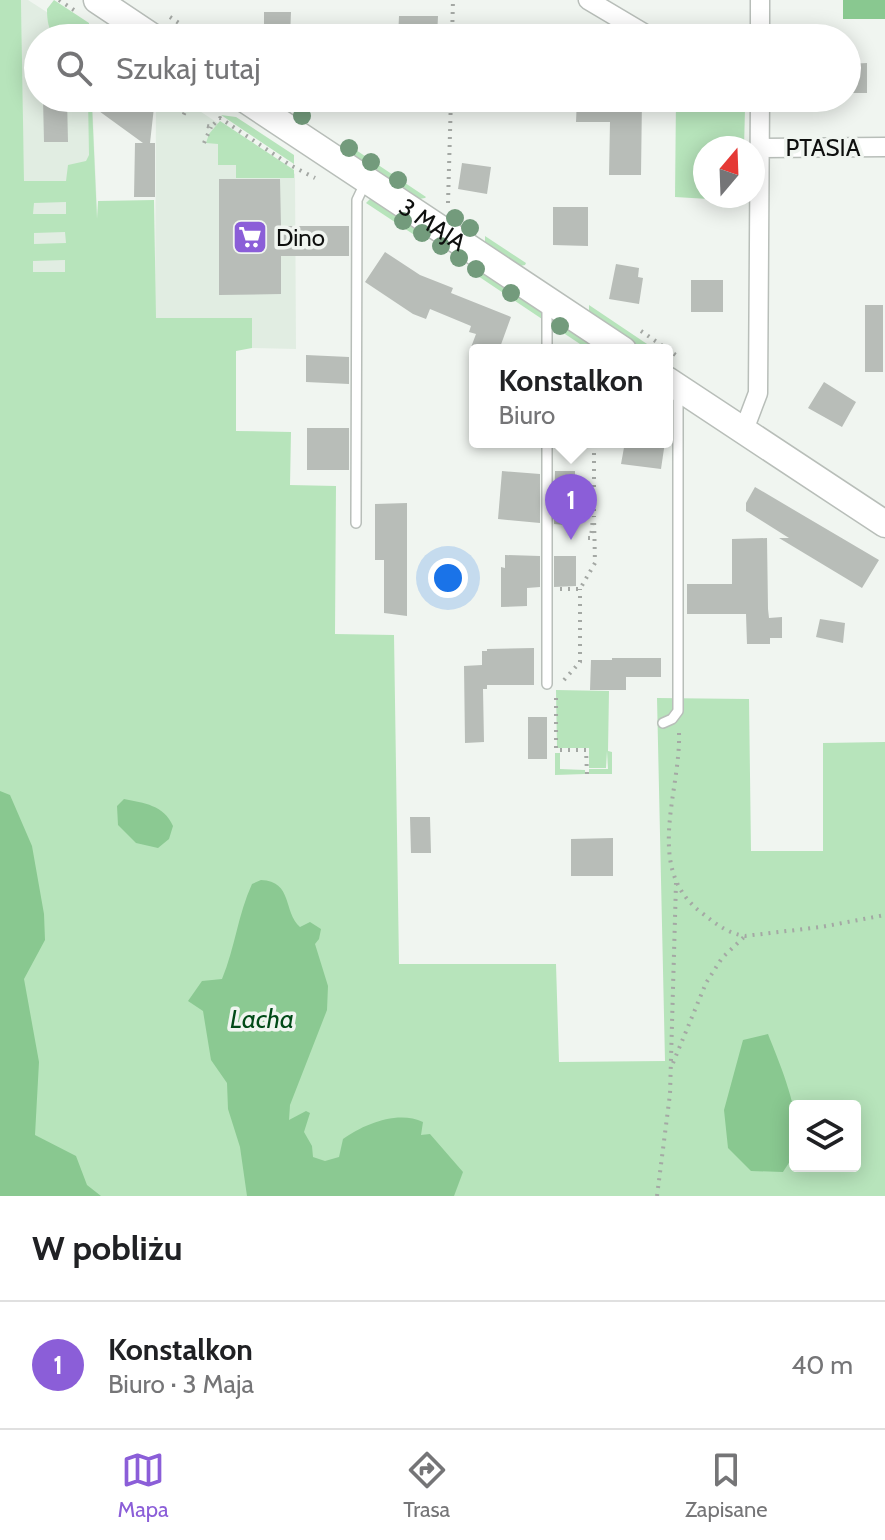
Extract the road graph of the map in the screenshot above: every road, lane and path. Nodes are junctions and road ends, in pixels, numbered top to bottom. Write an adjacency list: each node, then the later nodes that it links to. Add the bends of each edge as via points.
1 (97, 0): 5 (street)
2 (453, 0): 6 (path)
3 (588, 0): 7 (street)
4 (760, 0): 8 (street)
5 (133, 24)
6 (452, 24)
7 (628, 24)
8 (760, 24)
9 (185, 112): 13 (path)
10 (264, 112): 19 (street, 3 MAJA)
11 (451, 112): 20 (path)
12 (758, 112): 15 (street)
13 (187, 118)
14 (211, 127): 16 (path)
15 (760, 136)
16 (204, 143)
17 (885, 147): 18 (street, PTASIA)
18 (765, 148)
19 (366, 181): 22 (street, 3 MAJA); 31 (lane, via 357,200)
20 (448, 203)
21 (760, 208): 26 (street, via 758,393)
22 (547, 300): 23 (lane); 24 (street, 3 MAJA)
23 (547, 344)
24 (614, 344)
25 (673, 384): 26 (street); 35 (lane)
26 (744, 430): 32 (street)
27 (547, 448): 34 (lane)
28 (594, 448): 29 (path)
29 (594, 513): 30 (path); 33 (path); 37 (path, via 595,563 578,589 580,662 556,689 556,750 586,750)
30 (574, 515)
31 (356, 523)
32 (885, 524)
33 (588, 538)
34 (547, 684)
35 (678, 711): 36 (lane); 38 (path, via 680,754 668,834)
36 (663, 723)
37 (587, 774)
38 (676, 881): 40 (path, via 693,907 719,927); 41 (path)
39 (885, 915): 40 (path)
40 (745, 936): 41 (path, via 706,983)
41 (670, 1069): 42 (path)
42 (657, 1196)

